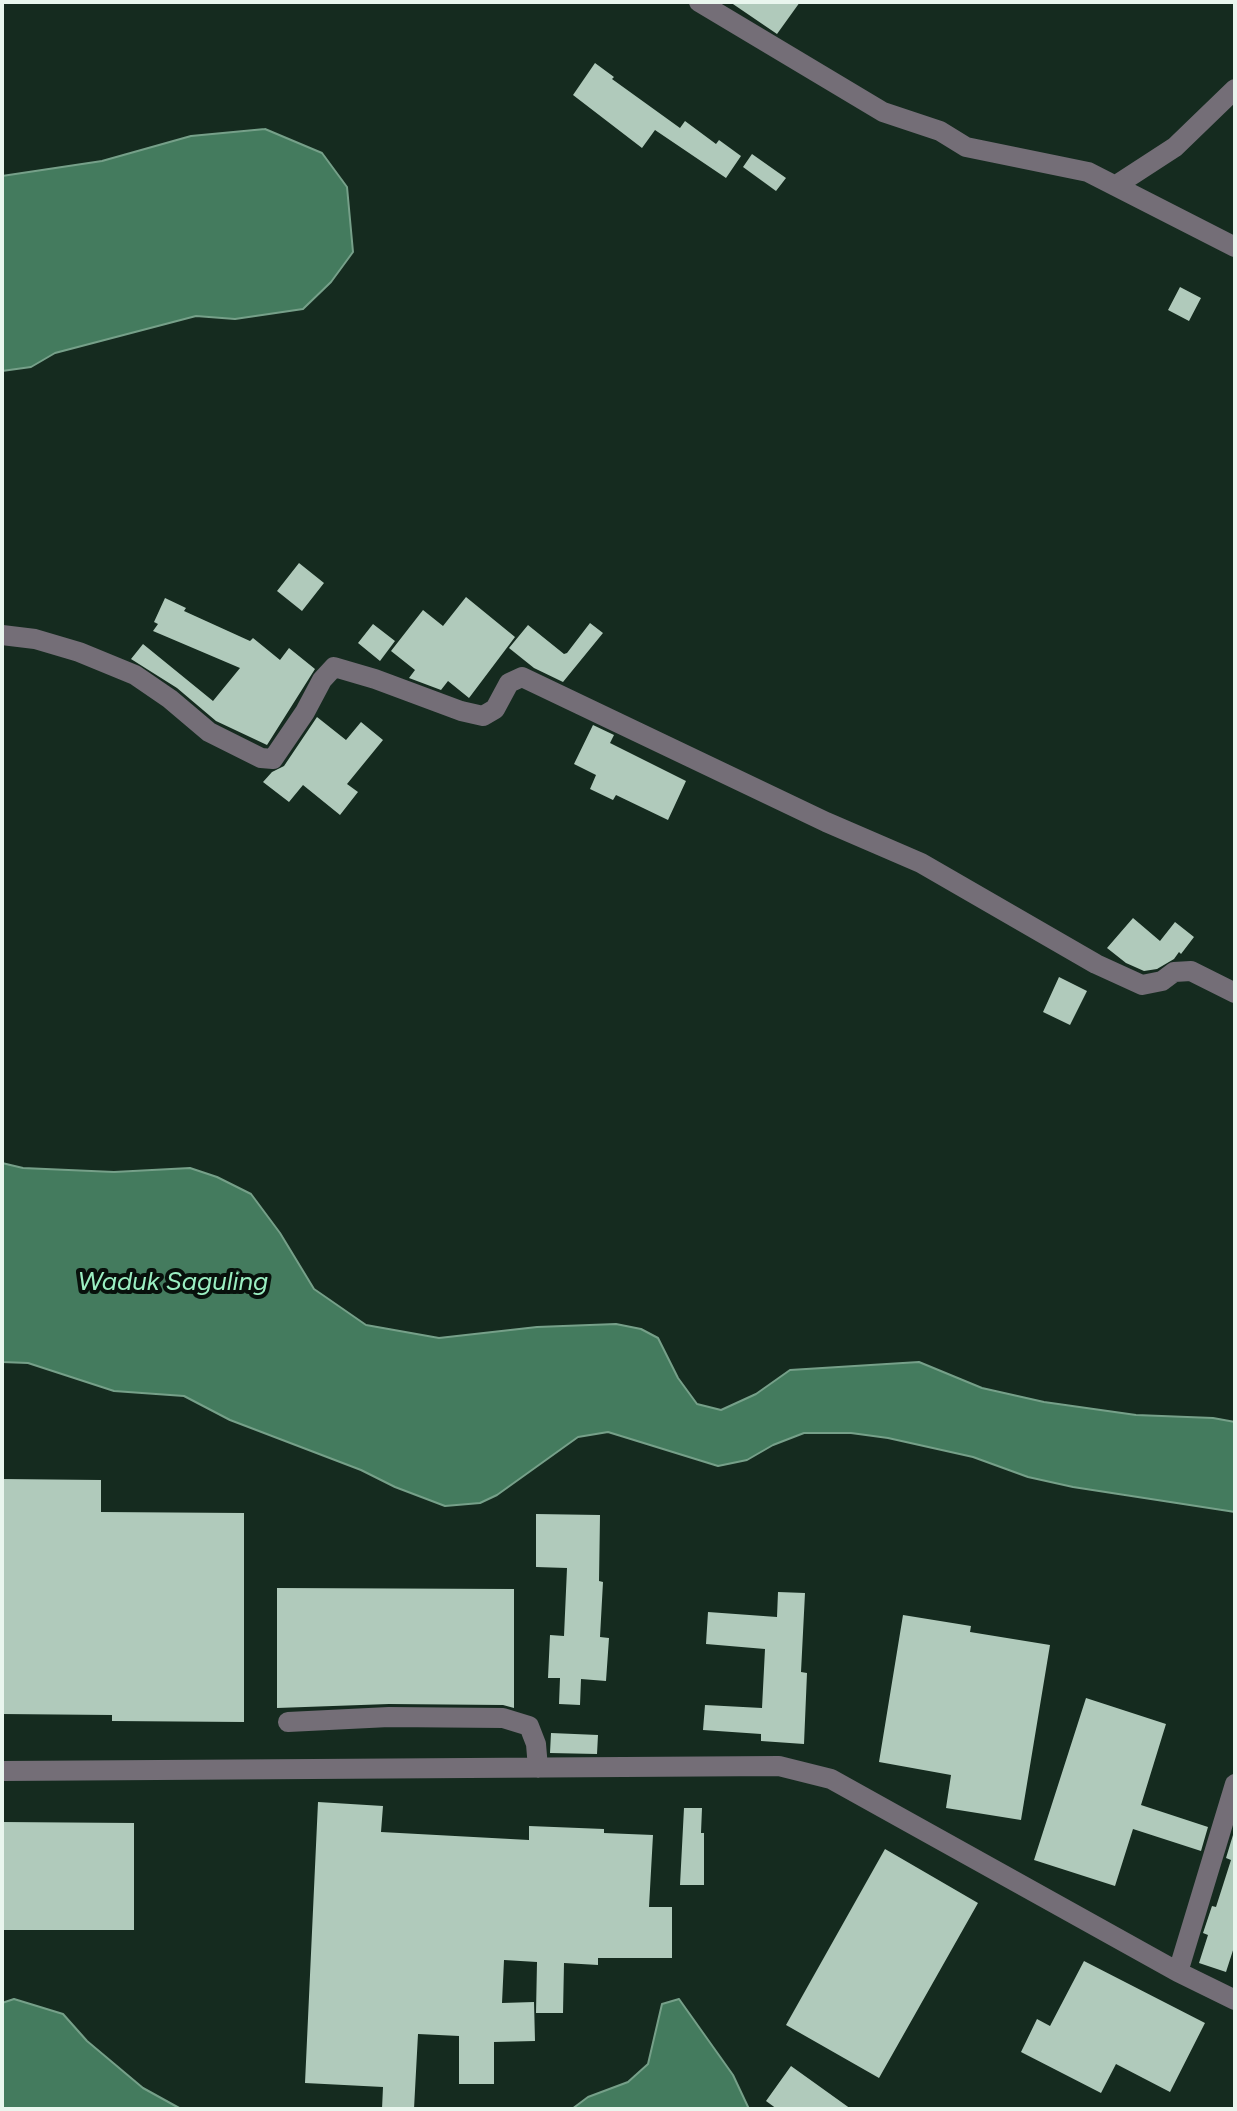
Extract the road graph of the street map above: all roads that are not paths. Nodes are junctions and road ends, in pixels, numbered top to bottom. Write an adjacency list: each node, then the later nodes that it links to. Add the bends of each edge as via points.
1 (699, 2): 3 (street, via 883,112 935,128 966,147 1088,172)
2 (1235, 89): 3 (street, via 1175,147)
3 (1115, 186): 4 (street)
4 (1235, 247)
5 (2, 635): 6 (street, via 79,652 135,675 209,732 273,759 334,667 483,716 495,709 509,683 522,677 921,863 1142,985 1191,971)
6 (1235, 993)
7 (288, 1722): 8 (street, via 503,1718 529,1726)
8 (538, 1768): 9 (street); 11 (street, via 779,1766 831,1779)
9 (2, 1771)
10 (1234, 1797): 11 (street)
11 (1178, 1972): 12 (street)
12 (1235, 2000)

